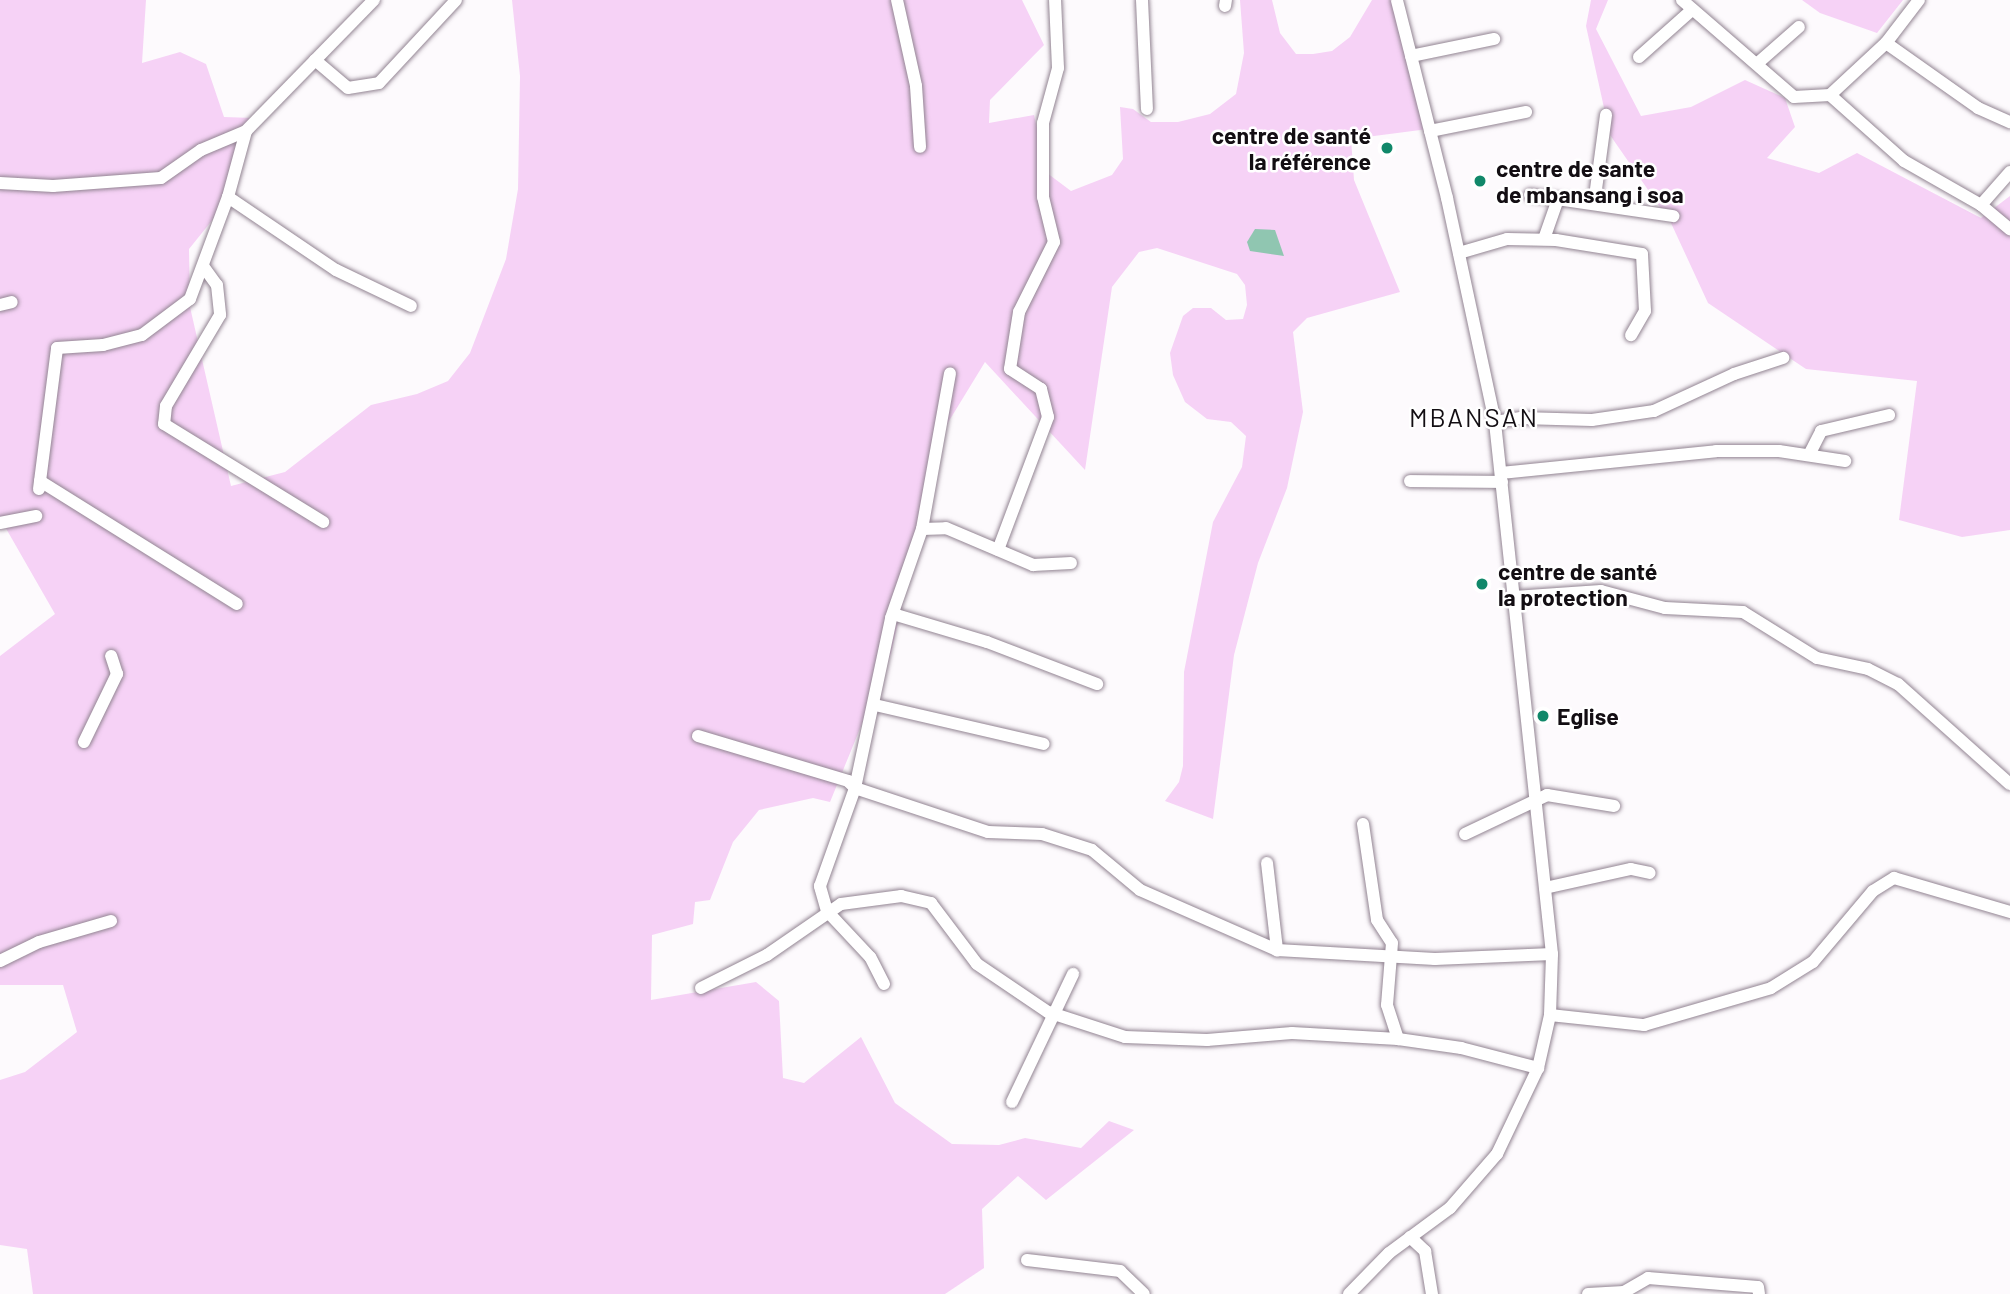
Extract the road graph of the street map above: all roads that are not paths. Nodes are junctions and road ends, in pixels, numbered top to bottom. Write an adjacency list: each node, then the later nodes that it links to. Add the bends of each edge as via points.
1 (374, 0): 15 (street)
2 (456, 0): 15 (street, via 379,83 348,88)
3 (897, 0): 24 (street, via 916,86)
4 (1055, 0): 51 (street, via 1058,68 1043,123 1043,197 1054,242 1019,312 1010,369 1041,389 1048,417)
5 (1142, 0): 18 (street)
6 (1397, 0): 13 (street)
7 (1682, 0): 9 (street)
8 (1919, 0): 12 (street)
9 (1692, 10): 14 (street); 16 (street)
10 (1799, 27): 16 (street)
11 (1494, 39): 13 (street)
12 (1886, 43): 17 (street); 21 (street, via 1978,108)
13 (1411, 56): 23 (street)
14 (1639, 57)
15 (315, 60): 22 (street)
16 (1759, 62): 17 (street, via 1794,97)
17 (1830, 95): 31 (street, via 1905,161)
18 (1146, 108)
19 (1526, 112): 23 (street)
20 (1606, 115): 30 (street)
21 (2010, 122)
22 (246, 131): 26 (street, via 201,150 152,181 53,187); 28 (street)
23 (1430, 131): 35 (street)
24 (920, 147)
25 (2010, 172): 31 (street)
26 (0, 183)
27 (1530, 195): 29 (street)
28 (228, 197): 36 (street); 37 (street, via 336,270)
29 (1558, 199): 30 (street); 34 (street)
30 (1594, 204): 32 (street)
31 (1981, 205): 33 (street)
32 (1673, 216)
33 (2010, 229)
34 (1544, 239): 35 (street, via 1507,239); 38 (street, via 1642,254 1645,311)
35 (1459, 253): 42 (street)
36 (203, 266): 48 (street, via 217,285 220,316 166,406 164,424); 54 (street, via 190,299 142,335 103,345 57,348 40,485)
37 (411, 306)
38 (1631, 335)
39 (1783, 359): 42 (street, via 1734,374 1654,411 1592,420)
40 (950, 373): 50 (street)
41 (1889, 415): 43 (street, via 1821,431)
42 (1495, 422): 45 (street)
43 (1809, 456): 44 (street); 45 (street, via 1716,451)
44 (1845, 461)
45 (1501, 477): 46 (street); 53 (street)
46 (1410, 481)
47 (36, 516): 49 (street)
48 (323, 522)
49 (0, 523)
50 (922, 529): 51 (street, via 946,528); 55 (street)
51 (998, 550): 52 (street, via 1033,565)
52 (1071, 563)
53 (1514, 597): 62 (street, via 1601,591 1665,608 1743,612 1817,658 1868,669 1898,684); 64 (street)
54 (237, 604)
55 (893, 614): 57 (street, via 987,642); 58 (street)
56 (111, 656): 60 (street, via 117,674)
57 (1097, 684)
58 (875, 705): 61 (street); 63 (street)
59 (698, 736): 63 (street, via 848,781)
60 (84, 742)
61 (1044, 744)
62 (2010, 784)
63 (855, 788): 71 (street, via 820,886); 74 (street, via 988,832 1042,834 1092,850 1140,890)
64 (1535, 801): 65 (street, via 1547,795); 67 (street); 70 (street)
65 (1614, 806)
66 (1363, 824): 76 (street, via 1377,920 1392,943)
67 (1465, 834)
68 (1267, 863): 74 (street)
69 (1650, 873): 70 (street, via 1631,869)
70 (1545, 888): 75 (street)
71 (827, 911): 79 (street, via 870,957); 80 (street, via 767,955); 82 (street, via 885,896 931,903 977,964)
72 (2010, 912): 81 (street, via 1894,878 1873,891 1813,962 1781,984 1644,1025)
73 (111, 920): 77 (street, via 39,942)
74 (1277, 950): 76 (street)
75 (1552, 954): 76 (street, via 1435,959); 81 (street)
76 (1392, 956): 83 (street, via 1387,1005)
77 (0, 961)
78 (1073, 974): 82 (street)
79 (884, 984)
80 (701, 988)
81 (1550, 1015): 84 (street)
82 (1057, 1016): 83 (street, via 1125,1037 1207,1040 1292,1033); 85 (street)
83 (1398, 1040): 84 (street, via 1461,1048)
84 (1538, 1068): 86 (street, via 1497,1154 1450,1208)
85 (1012, 1102)
86 (1410, 1237): 90 (street); 91 (street, via 1424,1251)
87 (1027, 1260): 89 (street, via 1120,1271)
88 (1702, 1288): 92 (street, via 1648,1278 1624,1292); 93 (street, via 1758,1287)
89 (1143, 1294)
90 (1349, 1294)
91 (1432, 1294)
92 (1588, 1294)
93 (1759, 1294)

